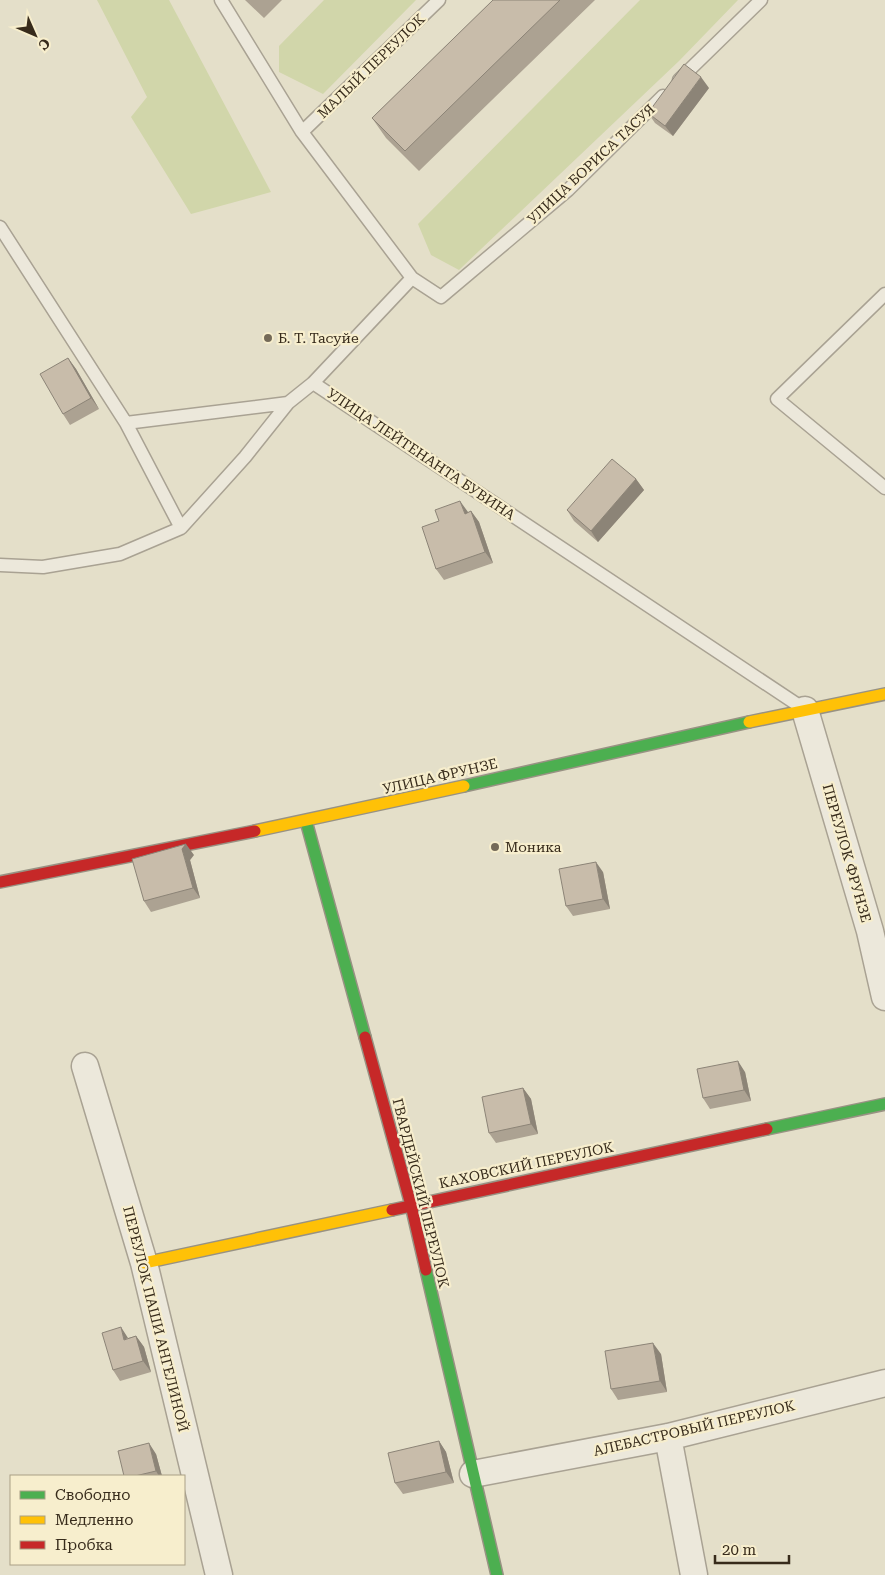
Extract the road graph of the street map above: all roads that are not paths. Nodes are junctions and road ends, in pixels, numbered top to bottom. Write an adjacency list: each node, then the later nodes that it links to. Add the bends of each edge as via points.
1 (222, 0): 4 (lane)
2 (439, 0): 4 (lane, МАЛЫЙ ПЕРЕУЛОК)
3 (762, 0): 6 (lane, УЛИЦА БОРИСА ТАСУЯ, via 568,190 441,297)
4 (302, 132): 6 (lane)
5 (0, 227): 10 (lane)
6 (412, 278): 8 (lane, УЛИЦА ЛЕЙТЕНАНТА БУВИНА)
7 (885, 294): 11 (lane, via 777,399)
8 (313, 383): 9 (lane); 15 (lane, УЛИЦА ЛЕЙТЕНАНТА БУВИНА)
9 (288, 402): 10 (lane); 12 (lane, via 245,457)
10 (126, 423): 12 (lane)
11 (885, 488)
12 (181, 528): 13 (lane, via 120,554 43,567)
13 (0, 565)
14 (885, 694): 15 (street, УЛИЦА ФРУНЗЕ)
15 (805, 710): 16 (street, УЛИЦА ФРУНЗЕ); 18 (street, ПЕРЕУЛОК ФРУНЗЕ, via 870,931)
16 (306, 821): 17 (street, УЛИЦА ФРУНЗЕ); 21 (street, ГВАРДЕЙСКИЙ ПЕРЕУЛОК)
17 (0, 882)
18 (885, 997)
19 (85, 1066): 22 (street, ПЕРЕУЛОК ПАШИ АНГЕЛИНОЙ)
20 (885, 1104): 21 (street, КАХОВСКИЙ ПЕРЕУЛОК)
21 (411, 1205): 22 (street, КАХОВСКИЙ ПЕРЕУЛОК); 25 (street, ГВАРДЕЙСКИЙ ПЕРЕУЛОК)
22 (144, 1262): 26 (street, ПЕРЕУЛОК ПАШИ АНГЕЛИНОЙ)
23 (885, 1383): 24 (street, АЛЕБАСТРОВЫЙ ПЕРЕУЛОК)
24 (668, 1437): 25 (street, АЛЕБАСТРОВЫЙ ПЕРЕУЛОК); 28 (street)
25 (473, 1474): 27 (street, ГВАРДЕЙСКИЙ ПЕРЕУЛОК)
26 (219, 1575)
27 (498, 1575)
28 (694, 1575)

